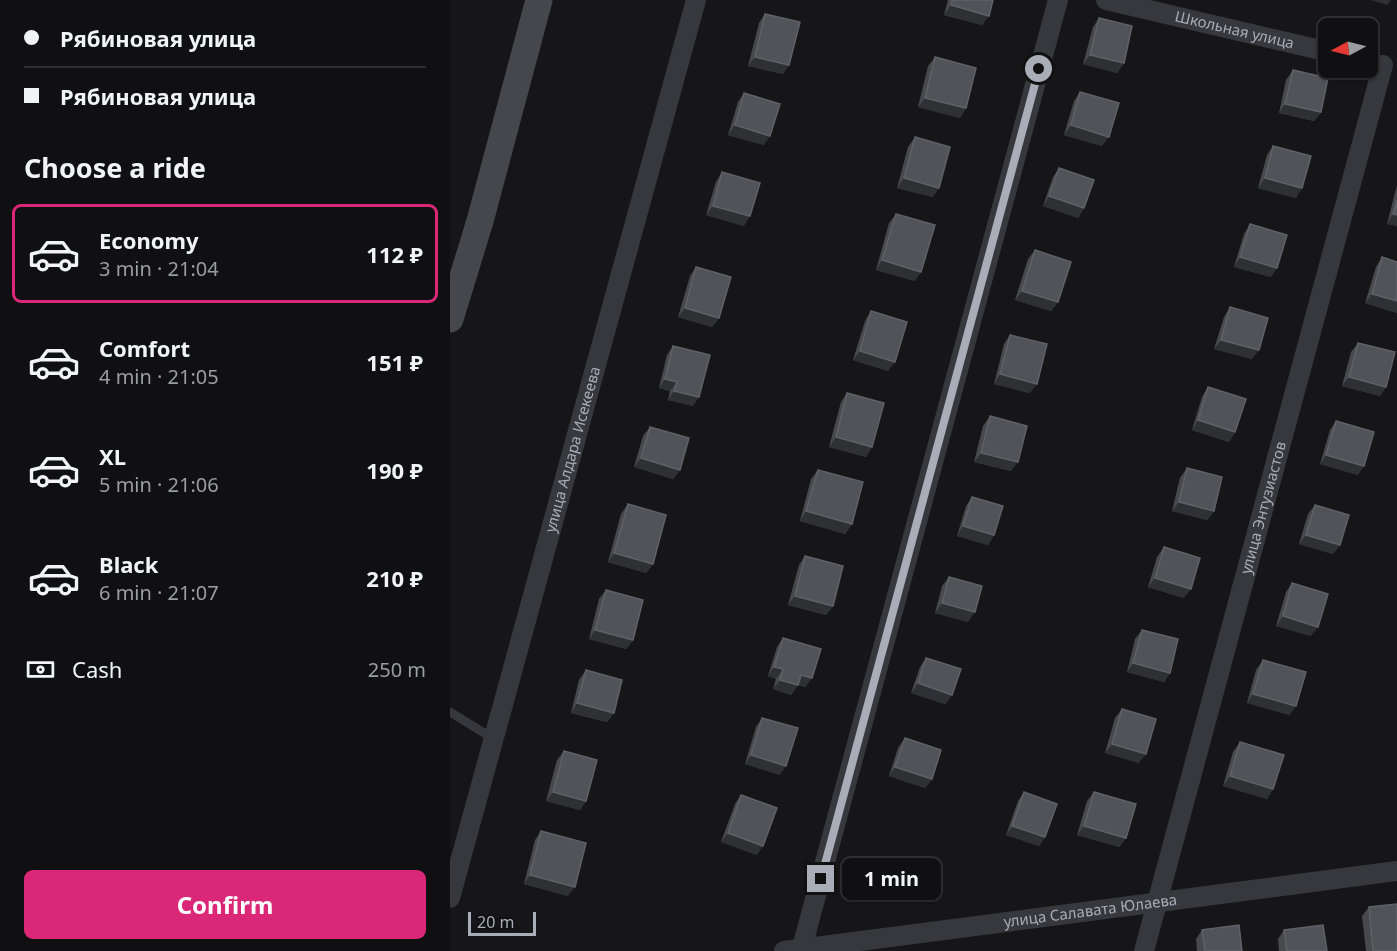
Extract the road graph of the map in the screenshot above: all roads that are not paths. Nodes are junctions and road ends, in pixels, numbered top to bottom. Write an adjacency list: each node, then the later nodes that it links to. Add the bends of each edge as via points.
1 (539, 0): 7 (street)
2 (696, 0): 9 (street, улица Алдара Исекеева)
3 (1058, 0): 13 (street)
4 (1106, 0): 5 (street, Школьная улица)
5 (1318, 49)
6 (1383, 65): 12 (street, улица Энтузиастов)
7 (450, 319)
8 (450, 712): 9 (lane)
9 (495, 740): 11 (street, улица Алдара Исекеева)
10 (1397, 871): 12 (street, улица Салавата Юлаева)
11 (450, 898)
12 (1158, 902): 13 (street, улица Салавата Юлаева); 14 (street, улица Энтузиастов)
13 (796, 950)
14 (1144, 951)

